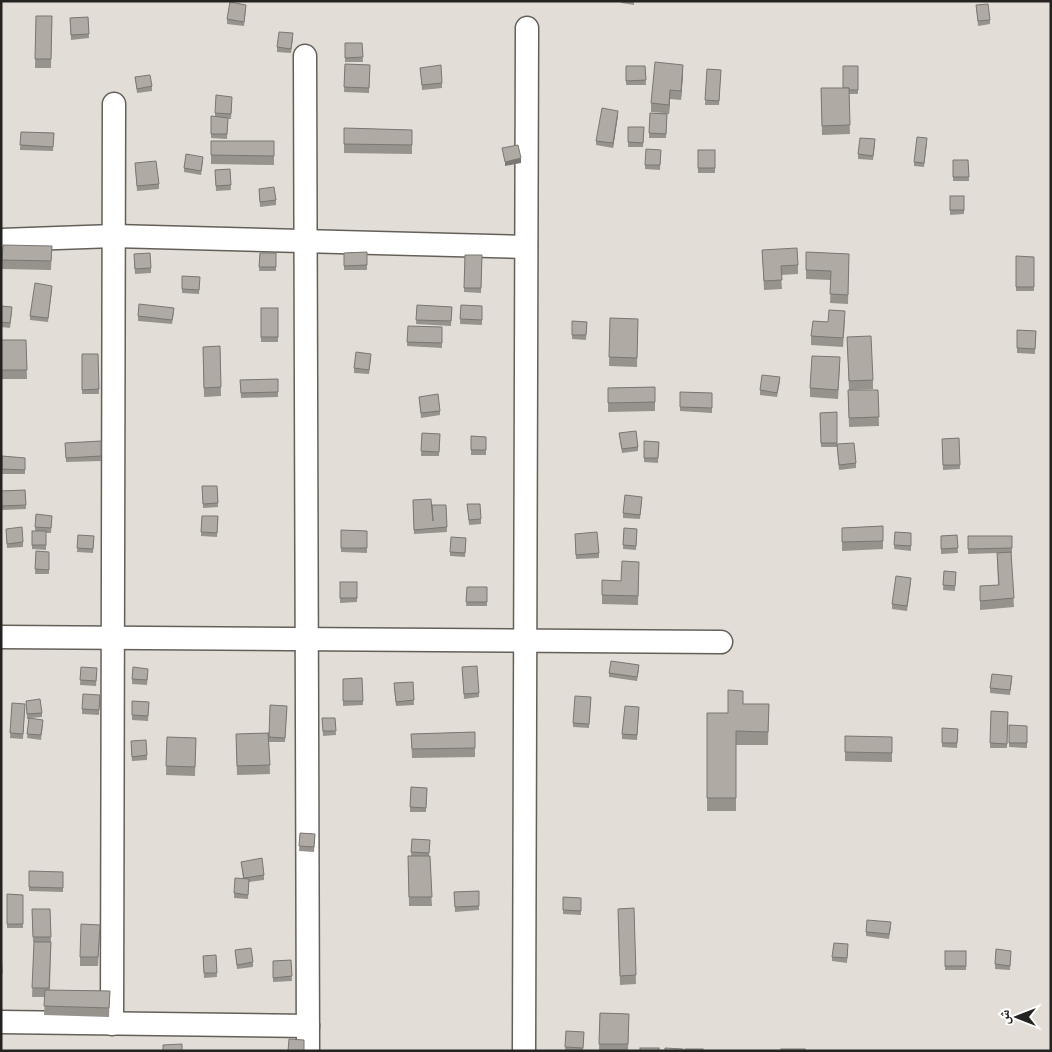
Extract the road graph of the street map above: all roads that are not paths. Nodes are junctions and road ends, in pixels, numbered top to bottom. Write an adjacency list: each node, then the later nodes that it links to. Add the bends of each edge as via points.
1 (527, 28): 7 (street)
2 (305, 56): 6 (street)
3 (114, 104): 4 (street)
4 (114, 236): 5 (street); 6 (street); 9 (street)
5 (1, 240)
6 (306, 242): 7 (street); 10 (street)
7 (526, 247): 11 (street)
8 (1, 637): 9 (street)
9 (113, 638): 10 (street); 14 (street)
10 (308, 639): 11 (street); 15 (street)
11 (526, 641): 12 (street); 17 (street)
12 (721, 642)
13 (1, 1022): 14 (street)
14 (112, 1024): 15 (street)
15 (308, 1026): 16 (street)
16 (308, 1051)
17 (524, 1051)

